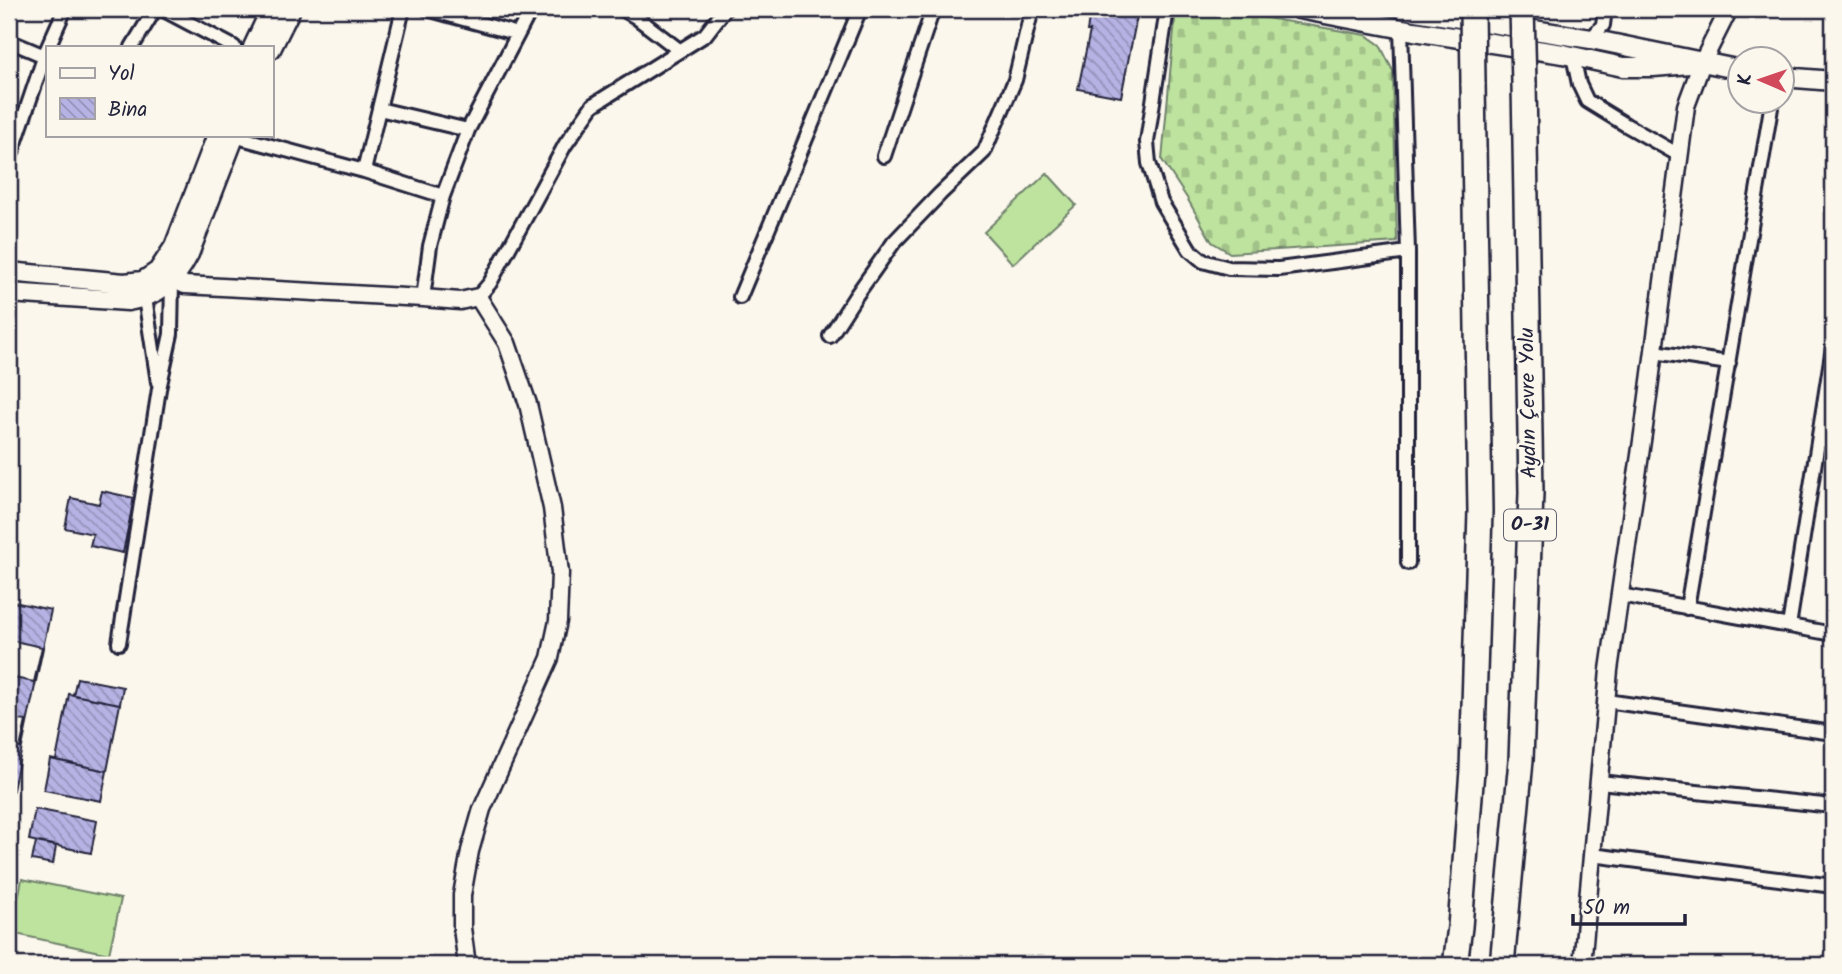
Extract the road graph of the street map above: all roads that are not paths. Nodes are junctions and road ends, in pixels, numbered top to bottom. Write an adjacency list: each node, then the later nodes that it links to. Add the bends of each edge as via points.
1 (65, 9): 25 (street)
2 (155, 9): 26 (street)
3 (162, 9): 27 (street)
4 (271, 9): 28 (main road)
5 (291, 9): 29 (main road)
6 (403, 9): 38 (street)
7 (427, 9): 22 (street)
8 (531, 9): 22 (street)
9 (622, 9): 30 (street)
10 (724, 9): 30 (street, via 705,35)
11 (860, 9): 53 (street)
12 (933, 9): 44 (street)
13 (1032, 9): 56 (street, via 1015,80 984,152 894,242)
14 (1167, 9): 48 (street, via 1147,142 1149,163 1161,202 1190,250 1203,261 1228,268 1279,269)
15 (1299, 9): 21 (main road)
16 (1403, 9): 23 (main road)
17 (1472, 9): 76 (highway, O-31, bridge, via 1480,511 1472,771)
18 (1522, 9): 77 (highway, Aydın Çevre Yolu / O-31, bridge, via 1531,493 1521,760)
19 (1605, 9): 23 (street, via 1603,25)
20 (1729, 9): 34 (street)
21 (1401, 29): 33 (main road); 48 (street)
22 (519, 34): 40 (street)
23 (1591, 39): 34 (main road)
24 (9, 41): 31 (street)
25 (50, 46)
26 (133, 46)
27 (232, 46)
28 (253, 46)
29 (272, 46)
30 (679, 50): 52 (street, via 593,105)
31 (46, 53)
32 (46, 56): 45 (street)
33 (1573, 56): 34 (main road, via 1623,67); 43 (street, via 1587,101)
34 (1702, 62): 35 (main road); 43 (street, via 1686,106)
35 (1727, 67)
36 (1797, 78): 37 (main road)
37 (1833, 81)
38 (379, 109): 40 (street); 46 (street)
39 (1770, 116): 59 (street)
40 (468, 130): 47 (street)
41 (229, 136): 50 (main road)
42 (233, 136): 46 (street)
43 (1679, 155): 58 (street)
44 (884, 156)
45 (9, 161)
46 (364, 172): 47 (street)
47 (443, 196): 55 (street)
48 (1408, 252): 63 (street)
49 (9, 272): 50 (main road, via 124,283)
50 (165, 275): 54 (main road, via 159,290); 55 (street, via 185,285); 60 (street, via 171,334)
51 (9, 293): 54 (main road, via 128,301)
52 (478, 297): 55 (street, via 460,301); 75 (street, via 507,343 528,404 552,508 560,573 558,621 550,658 482,809 470,851 462,895)
53 (740, 297)
54 (145, 298): 60 (street)
55 (422, 298)
56 (830, 336)
57 (1833, 347): 61 (street)
58 (1654, 352): 59 (street); 64 (street)
59 (1729, 363): 65 (street)
60 (159, 389): 68 (street)
61 (1819, 440): 62 (street); 66 (street)
62 (1833, 440)
63 (1408, 563)
64 (1620, 595): 65 (street); 69 (street)
65 (1688, 608): 66 (street)
66 (1789, 626): 67 (street)
67 (1833, 634)
68 (119, 643)
69 (1606, 701): 70 (street); 71 (street)
70 (1833, 733)
71 (1599, 782): 72 (street); 73 (street)
72 (1833, 806)
73 (1592, 855): 74 (street); 78 (street)
74 (1833, 886)
75 (467, 965)
76 (1455, 965)
77 (1502, 965)
78 (1582, 965)

